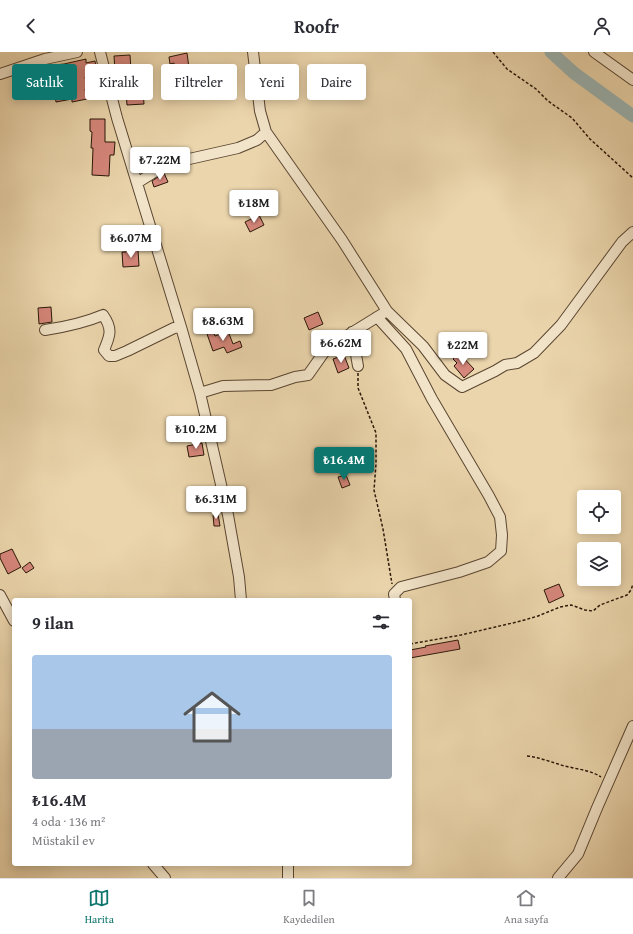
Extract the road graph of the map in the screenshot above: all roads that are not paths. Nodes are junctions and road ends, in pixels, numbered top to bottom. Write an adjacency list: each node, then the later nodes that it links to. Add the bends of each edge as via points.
1 (77, 52): 5 (street, via 44,59)
2 (100, 52): 8 (street)
3 (252, 52): 7 (street, via 260,111)
4 (594, 52): 6 (street)
5 (0, 74)
6 (633, 80)
7 (266, 132): 8 (street, via 257,140 238,148 167,164); 10 (street, via 342,240)
8 (137, 183): 12 (street)
9 (633, 232): 10 (street, via 622,242 561,325 534,353 517,363 505,365 462,386 445,375 424,346)
10 (387, 311): 11 (street)
11 (377, 318): 14 (street); 18 (street, via 406,349 500,517 502,535 501,552 488,562 401,586)
12 (181, 327): 13 (street, via 115,356 109,356 104,350 110,329 103,315 89,321); 16 (street)
13 (45, 330)
14 (352, 332): 15 (street); 16 (street, via 327,348 308,375 271,385 223,386)
15 (358, 366)
16 (200, 393): 19 (street, via 228,515)
17 (0, 596): 20 (street)
18 (394, 597)
19 (242, 598)
20 (12, 618)
21 (633, 726): 26 (street, via 578,854)
22 (155, 866): 24 (street)
23 (288, 866): 25 (street)
24 (165, 878)
25 (288, 878)
26 (558, 878)

